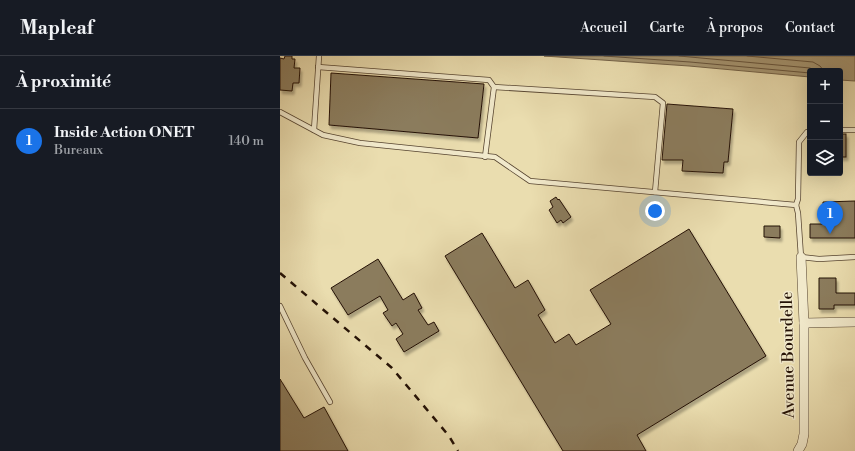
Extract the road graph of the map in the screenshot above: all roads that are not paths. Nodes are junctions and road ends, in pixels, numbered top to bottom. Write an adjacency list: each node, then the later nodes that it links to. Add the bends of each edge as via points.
1 (319, 56): 2 (lane)
2 (318, 68): 3 (lane, via 489,80); 5 (lane)
3 (494, 87): 9 (lane); 10 (lane, via 655,97 663,103)
4 (280, 112): 5 (lane)
5 (314, 130): 9 (lane, via 323,135 360,143)
6 (843, 130): 7 (lane)
7 (855, 130)
8 (807, 132): 11 (lane, via 799,142)
9 (485, 156): 10 (lane, via 495,158 530,181)
10 (655, 192): 11 (lane)
11 (796, 205): 12 (lane)
12 (801, 257): 13 (lane); 16 (street, Avenue Bourdelle)
13 (855, 257)
14 (280, 306): 17 (lane)
15 (855, 322): 16 (street)
16 (804, 323): 18 (street, Avenue Bourdelle, via 804,434)
17 (330, 402)
18 (798, 451)

